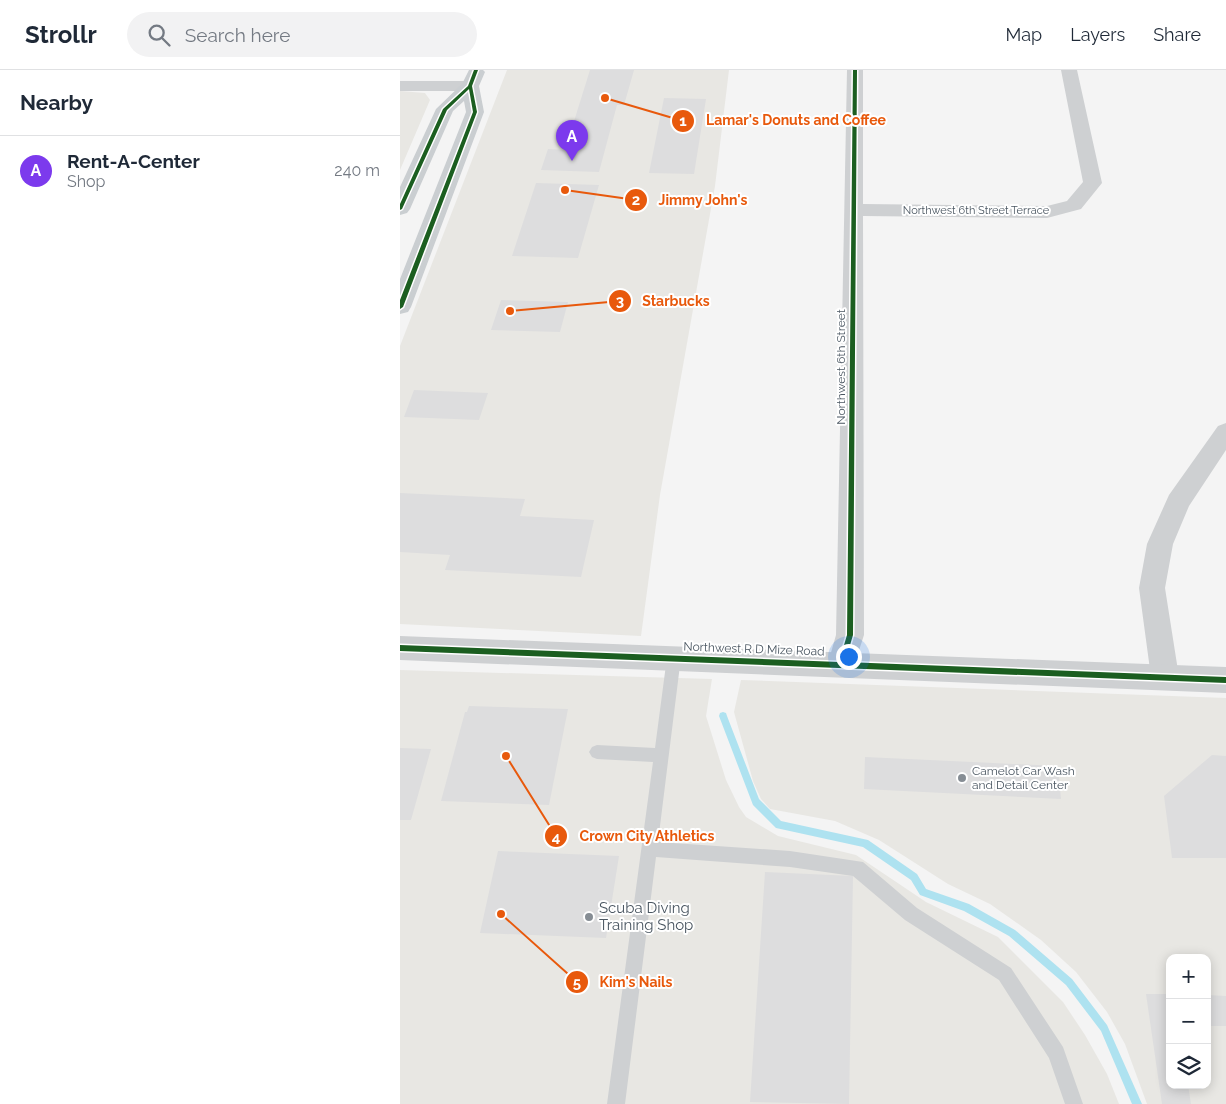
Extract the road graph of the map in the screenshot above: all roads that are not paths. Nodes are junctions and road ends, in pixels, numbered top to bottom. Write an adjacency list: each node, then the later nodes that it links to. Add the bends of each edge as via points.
1 (855, 70): 6 (street, Northwest 6th Street)
2 (1069, 70): 6 (street, Northwest 6th Street Terrace, via 1093,183 1074,205 1047,212)
3 (473, 78): 4 (street); 5 (main road, via 445,109); 7 (main road, via 475,112)
4 (400, 86)
5 (400, 209)
6 (853, 210): 11 (street, Northwest 6th Street, via 850,634)
7 (400, 307)
8 (1226, 432): 12 (street, via 1178,502 1160,544 1152,588)
9 (400, 648): 10 (street, Northwest R D Mize Road)
10 (674, 657): 11 (street, Northwest R D Mize Road); 15 (lane)
11 (842, 663): 12 (street, Northwest R D Mize Road)
12 (1165, 677): 13 (street, Northwest R D Mize Road)
13 (1226, 680)
14 (597, 752): 15 (lane)
15 (662, 755): 16 (lane)
16 (650, 849): 17 (lane); 18 (lane, via 857,868 911,914 1004,974 1057,1054)
17 (616, 1104)
18 (1074, 1104)

